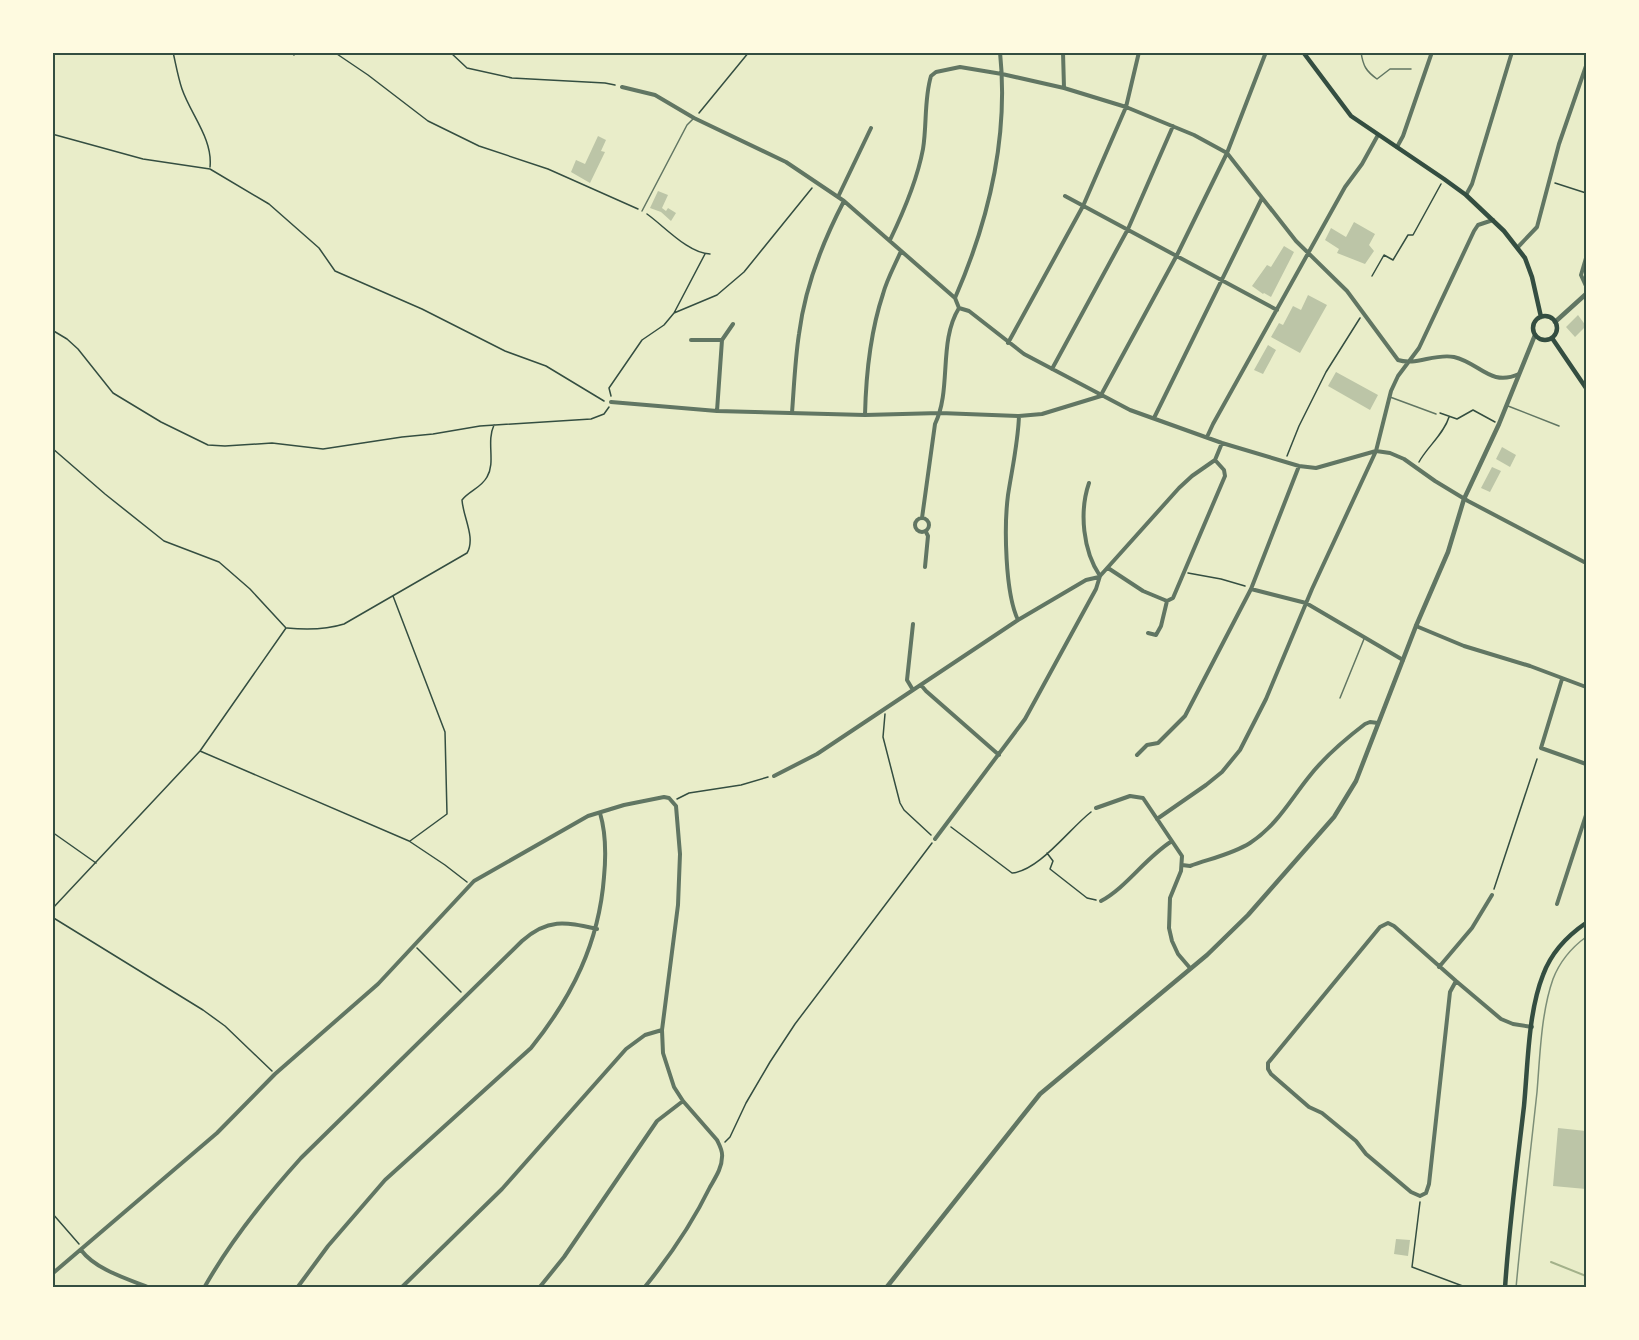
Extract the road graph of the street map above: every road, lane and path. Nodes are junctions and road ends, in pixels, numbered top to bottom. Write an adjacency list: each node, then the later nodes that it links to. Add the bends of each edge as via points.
1 (173, 52): 29 (path, via 182,91 211,157)
2 (292, 52): 3 (path)
3 (296, 52)
4 (334, 52): 40 (path, via 428,121 478,146 548,169)
5 (450, 52): 18 (path, via 466,68 512,78)
6 (749, 52): 21 (path)
7 (1000, 52): 17 (street)
8 (1063, 52): 19 (street)
9 (1139, 52): 20 (street)
10 (1266, 52): 28 (street)
11 (1303, 52): 26 (main road, via 1351,116)
12 (1360, 52): 16 (lane, via 1363,66 1377,80 1390,69)
13 (1432, 52): 27 (street)
14 (1512, 52): 34 (street)
15 (1587, 66): 30 (street)
16 (1411, 69)
17 (1002, 74): 19 (street); 43 (street, via 960,67 931,76 918,169); 55 (street, via 1003,111 992,189 974,253)
18 (622, 87): 22 (street, via 656,95)
19 (1064, 88): 20 (street)
20 (1126, 107): 23 (street); 39 (street)
21 (699, 113)
22 (694, 118): 36 (street, via 786,162); 40 (lane)
23 (1173, 126): 28 (street); 42 (street)
24 (871, 128): 36 (street)
25 (52, 134): 29 (path, via 143,159)
26 (1378, 135): 27 (main road); 46 (street)
27 (1397, 147): 34 (main road)
28 (1227, 153): 37 (street); 49 (street)
29 (210, 169): 75 (path, via 269,204 319,248 335,271 505,351 546,366 602,401)
30 (1549, 181): 33 (path); 44 (street, via 1537,227)
31 (1442, 183): 51 (path, via 1413,235 1408,235 1393,260 1384,255)
32 (814, 185): 58 (path, via 744,272 717,295)
33 (1587, 193)
34 (1466, 195): 41 (main road)
35 (1065, 196): 39 (street)
36 (838, 197): 38 (street)
37 (1262, 198): 46 (street); 52 (street)
38 (844, 201): 43 (street); 78 (street, via 817,257 805,300)
39 (1083, 206): 42 (street); 68 (street)
40 (642, 211): 47 (path, via 688,247)
41 (1493, 220): 44 (main road); 69 (street, via 1478,225 1474,231)
42 (1128, 229): 49 (street); 70 (street)
43 (890, 240): 45 (street)
44 (1518, 248): 60 (main road, via 1529,267)
45 (901, 250): 55 (street); 81 (street, via 873,327)
46 (1307, 253): 57 (street); 69 (street, via 1347,291 1398,360)
47 (705, 254): 48 (path); 58 (path)
48 (710, 254)
49 (1177, 255): 52 (street); 73 (street)
50 (1587, 258): 53 (street, via 1581,275)
51 (1372, 276)
52 (1222, 279): 57 (street); 84 (street)
53 (1587, 286)
54 (1587, 294): 61 (street)
55 (955, 298): 56 (street)
56 (959, 308): 68 (street, via 969,311); 79 (street, via 953,317)
57 (1277, 310): 88 (street)
58 (674, 313): 75 (path, via 642,340 609,388)
59 (1360, 317): 93 (path, via 1328,367)
60 (1541, 317): 61 (main road); 64 (main road, via 1534,324)
61 (1556, 322): 65 (main road)
62 (733, 324): 67 (street)
63 (52, 330): 86 (path, via 78,349 113,393 208,445 272,443 323,449)
64 (1535, 335): 65 (main road, via 1541,340); 71 (street)
65 (1552, 338): 72 (main road)
66 (691, 340): 67 (street)
67 (722, 340): 77 (street)
68 (1008, 343): 70 (street)
69 (1411, 362): 71 (street, via 1453,357 1503,379); 74 (street, via 1398,376)
70 (1052, 369): 73 (street)
71 (1519, 373): 76 (street)
72 (1586, 386)
73 (1101, 395): 82 (street, via 1042,414); 84 (street)
74 (1390, 397): 80 (lane); 91 (street)
75 (611, 402): 77 (street); 86 (path, via 604,414 591,419)
76 (1507, 406): 87 (lane); 97 (street)
77 (717, 411): 78 (street)
78 (792, 413): 81 (street)
79 (940, 413): 81 (street); 82 (street); 98 (street, via 934,424)
80 (1436, 414): 83 (path)
81 (865, 415)
82 (1019, 416): 109 (street, via 1008,498 1007,564 1013,611)
83 (1450, 416): 85 (path, via 1457,419 1473,410); 94 (path)
84 (1154, 418): 88 (street)
85 (1495, 423)
86 (494, 425): 106 (path, via 487,477 462,500 470,535 469,550)
87 (1559, 426)
88 (1207, 437): 89 (street)
89 (1222, 443): 92 (street); 95 (street)
90 (52, 448): 112 (path, via 164,541 219,562)
91 (1376, 451): 95 (street, via 1327,466); 97 (street, via 1404,459); 108 (street)
92 (1215, 460): 102 (street, via 1179,488); 107 (street, via 1224,470 1223,483 1173,598)
93 (1286, 460)
94 (1418, 463)
95 (1299, 466): 105 (street)
96 (1089, 483): 104 (street, via 1084,497 1085,528 1091,562)
97 (1464, 499): 100 (street); 111 (street, via 1448,552)
98 (922, 518): 99 (street, via 929,525); 99 (street, via 915,527)
99 (926, 532): 101 (street)
100 (1587, 563)
101 (925, 567)
102 (1108, 568): 104 (street); 107 (street)
103 (1193, 575): 105 (path)
104 (1100, 576): 109 (street, via 1086,579); 124 (street, via 1025,719)
105 (1251, 589): 108 (street); 125 (street, via 1185,716 1158,743 1147,745)
106 (393, 596): 112 (path, via 344,624 305,630); 137 (path, via 446,739 447,814)
107 (1167, 601): 113 (street, via 1156,635)
108 (1306, 603): 114 (street); 133 (street, via 1240,750 1222,772)
109 (1018, 620): 117 (street)
110 (913, 624): 119 (street, via 908,680)
111 (1416, 626): 115 (street); 116 (street)
112 (286, 628): 123 (path)
113 (1148, 633)
114 (1364, 639): 115 (street); 120 (lane)
115 (1403, 660): 122 (street)
116 (1562, 679): 118 (street); 127 (street, via 1541,748)
117 (921, 685): 119 (street); 124 (street)
118 (1587, 687)
119 (913, 690): 121 (street)
120 (1340, 698)
121 (885, 709): 128 (street, via 818,754); 136 (path, via 883,737 900,803)
122 (1378, 723): 141 (street, via 1365,724 1334,750 1307,779 1281,817 1259,837 1235,850 1190,866); 152 (street, via 1356,781 1334,817 1255,908)
123 (200, 752): 137 (path); 140 (path)
124 (999, 755): 134 (street)
125 (1137, 755)
126 (1538, 759): 143 (path)
127 (1587, 764)
128 (774, 776): 129 (path, via 689,793)
129 (674, 801): 131 (street, via 658,797); 156 (street, via 679,826 679,887)
130 (1093, 810): 133 (street, via 1137,796 1143,798); 139 (path)
131 (600, 813): 142 (street, via 578,821); 149 (street, via 605,866)
132 (1587, 815): 145 (street)
133 (1157, 819): 138 (street)
134 (948, 824): 136 (street); 139 (path, via 1012,873 1021,872)
135 (52, 832): 140 (path)
136 (935, 839): 159 (path, via 795,1024 746,1103 730,1137)
137 (409, 841): 142 (path)
138 (1172, 841): 141 (street, via 1182,856); 144 (street)
139 (1047, 853): 144 (path, via 1053,861 1050,869 1087,898)
140 (96, 863): 146 (path)
141 (1182, 865): 152 (street, via 1170,898 1169,928 1178,954)
142 (470, 884): 150 (street)
143 (1492, 895): 151 (street, via 1472,928)
144 (1101, 901)
145 (1557, 904)
146 (52, 909)
147 (52, 917): 157 (path, via 225,1026)
148 (1587, 923): 155 (main road, via 1567,938 1550,960 1539,985)
149 (597, 929): 154 (street, via 561,922 541,927); 166 (street, via 568,996 531,1048 385,1180)
150 (415, 946): 154 (path); 157 (street, via 370,992)
151 (1439, 967): 153 (street); 160 (street, via 1394,926 1388,923 1380,927 1268,1063 1271,1074)
152 (1190, 968): 170 (street, via 1040,1094)
153 (1456, 981): 155 (street, via 1501,1019); 160 (street, via 1450,992 1429,1184)
154 (465, 997): 165 (street, via 279,1182 234,1239)
155 (1532, 1027): 172 (main road)
156 (662, 1030): 158 (street, via 665,1063); 167 (street, via 645,1035 626,1049 502,1190)
157 (275, 1074): 162 (street, via 217,1133)
158 (683, 1101): 159 (street); 168 (street, via 653,1126 564,1257)
159 (721, 1146): 169 (street, via 721,1164 696,1215)
160 (1420, 1196): 171 (path, via 1412,1267)
161 (52, 1213): 162 (path, via 78,1241)
162 (81, 1250): 163 (street); 164 (street, via 89,1259)
163 (52, 1274)
164 (150, 1287)
165 (204, 1287)
166 (297, 1287)
167 (401, 1287)
168 (539, 1287)
169 (644, 1287)
170 (886, 1287)
171 (1468, 1287)
172 (1505, 1287)

